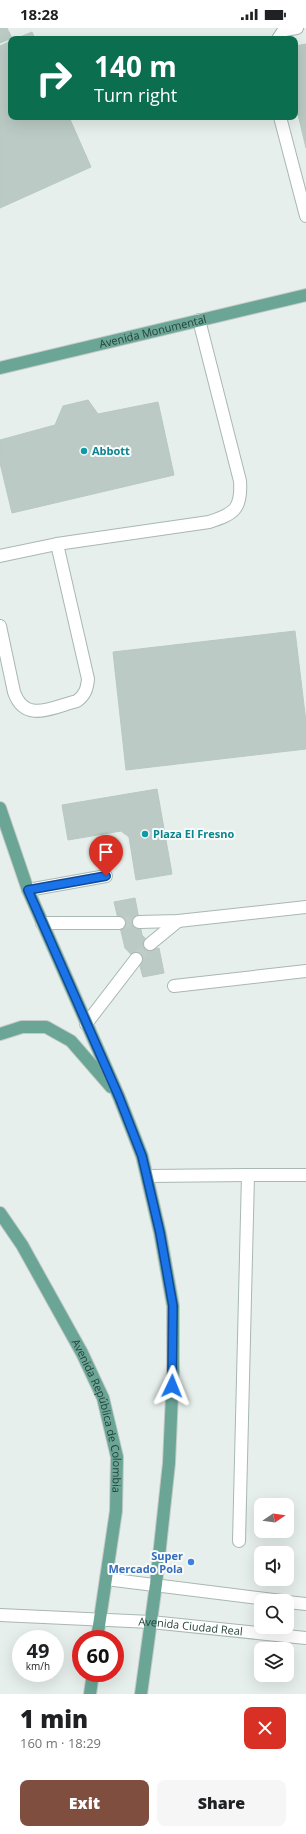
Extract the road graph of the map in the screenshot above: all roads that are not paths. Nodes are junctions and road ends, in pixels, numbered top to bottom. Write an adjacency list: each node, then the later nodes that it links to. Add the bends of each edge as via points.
1 (297, 28): 2 (street, via 284,30)
2 (280, 36)
3 (281, 120): 4 (street)
4 (306, 216)
5 (306, 295): 6 (main road, Avenida Monumental)
6 (199, 320): 7 (main road, Avenida Monumental); 9 (street, via 240,481 241,496 236,507 225,517 209,522)
7 (3, 366): 8 (main road)
8 (0, 376)
9 (57, 544): 10 (street); 11 (street, via 88,679 82,697 77,701 35,712 22,708 14,692)
10 (0, 556)
11 (0, 626)
12 (0, 808): 14 (main road)
13 (106, 876): 14 (street)
14 (28, 890): 18 (main road)
15 (306, 907): 16 (street)
16 (178, 921): 17 (street); 20 (street)
17 (139, 922)
18 (42, 923): 19 (street); 24 (main road)
19 (119, 923)
20 (150, 944)
21 (136, 959): 24 (street)
22 (306, 971): 23 (street)
23 (174, 986)
24 (86, 1024): 26 (main road)
25 (0, 1034): 26 (main road, via 22,1027 46,1027 71,1041)
26 (119, 1097): 29 (main road, via 142,1156)
27 (306, 1174): 28 (street)
28 (248, 1175): 29 (street); 31 (street)
29 (146, 1176): 33 (main road, via 160,1233 173,1306 169,1463)
30 (0, 1213): 32 (main road, Avenida República de Colombia, via 22,1245 60,1312 103,1398 117,1457 116,1511)
31 (239, 1541)
32 (106, 1579): 33 (street); 38 (main road, Avenida República de Colombia)
33 (156, 1584): 34 (street); 39 (main road)
34 (254, 1597)
35 (294, 1603): 36 (street)
36 (306, 1604)
37 (0, 1615): 38 (street, Avenida Ciudad Real)
38 (100, 1620): 39 (street, Avenida Ciudad Real); 40 (main road, Avenida República de Colombia)
39 (151, 1622): 41 (street, Avenida Ciudad Real); 44 (main road)
40 (98, 1630)
41 (306, 1638)
42 (92, 1682): 43 (main road)
43 (90, 1694)
44 (141, 1694)

